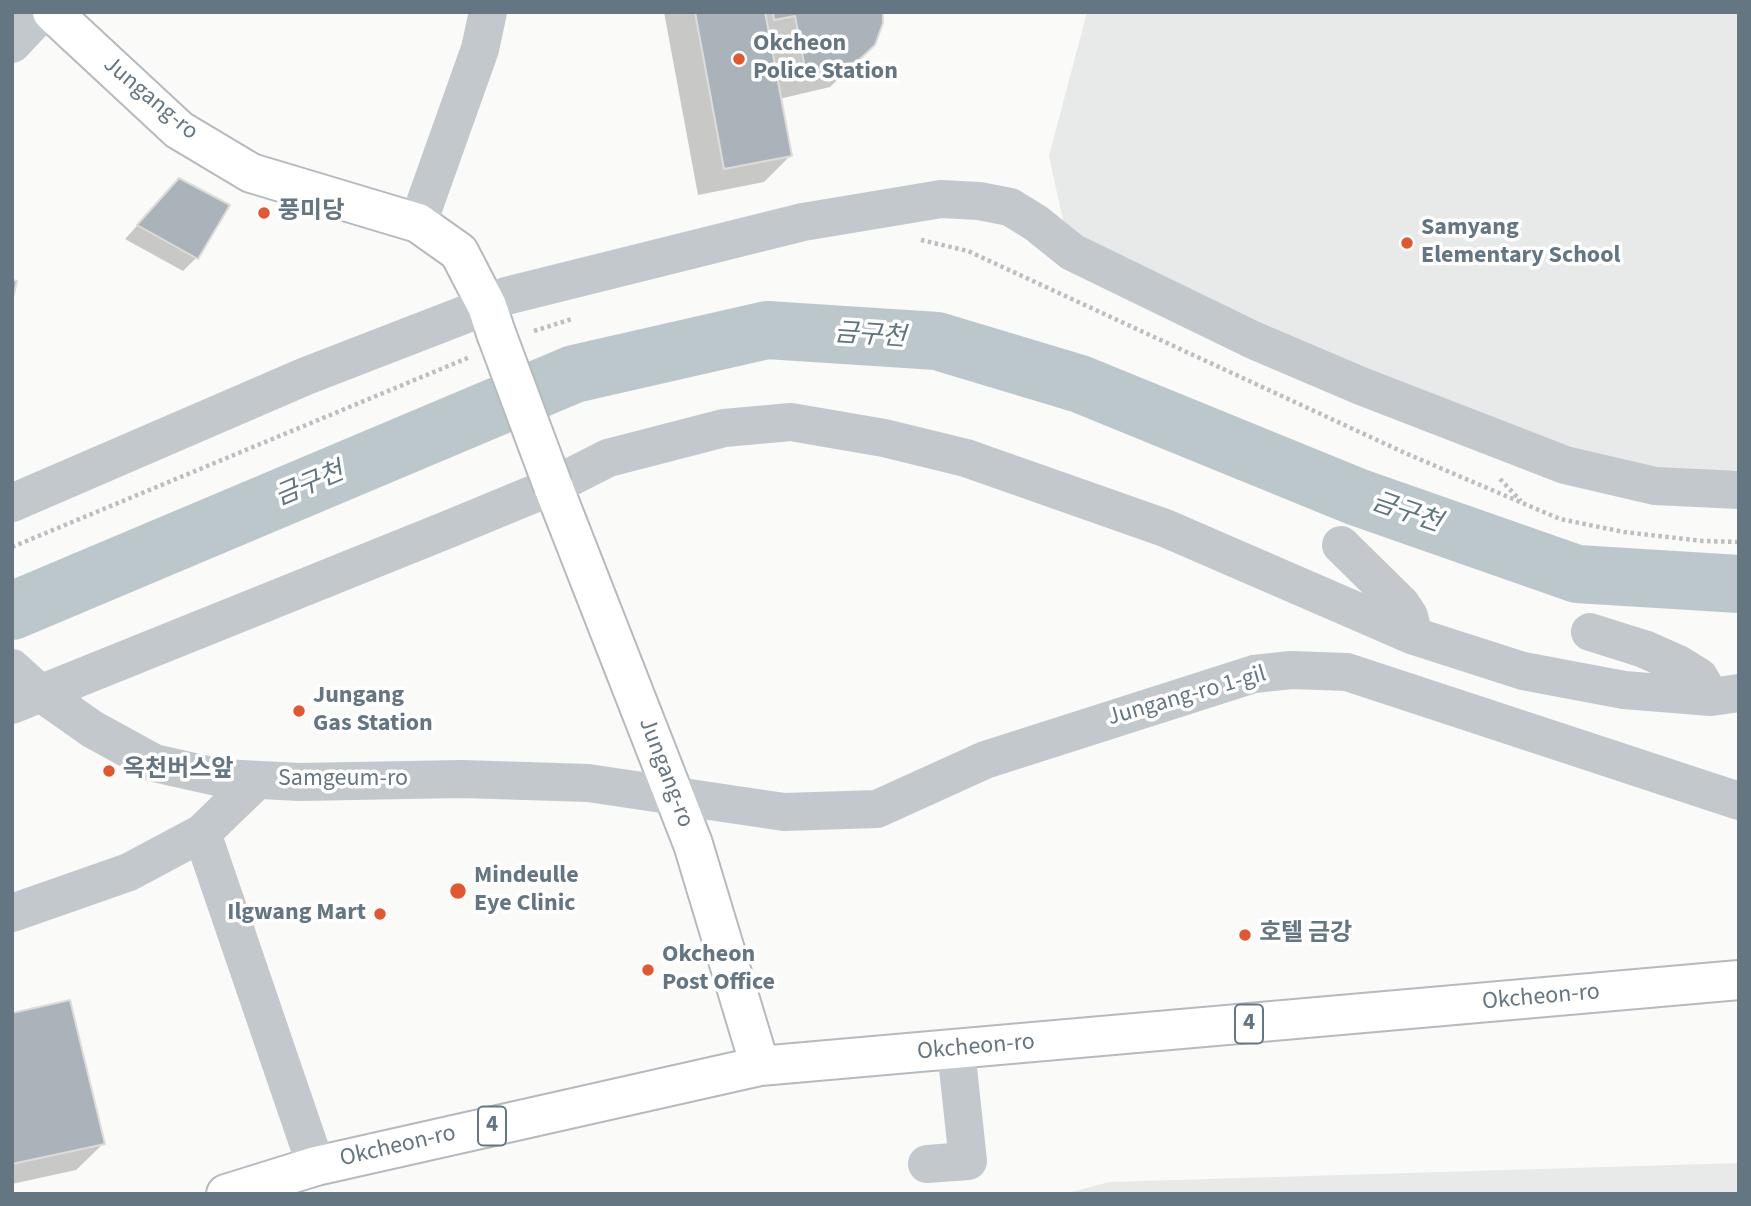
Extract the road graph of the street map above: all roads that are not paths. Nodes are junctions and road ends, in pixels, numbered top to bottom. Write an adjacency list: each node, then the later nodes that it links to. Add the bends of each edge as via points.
1 (42, 12): 4 (street)
2 (52, 12): 5 (main road, Jungang-ro, via 179,130 251,173)
3 (488, 12): 5 (street, via 480,49)
4 (12, 44)
5 (418, 223): 6 (main road, Jungang-ro, via 459,252)
6 (485, 332): 7 (main road, Jungang-ro, bridge); 8 (street, via 506,296 803,222 941,199 979,201 1010,207 1072,253 1253,340 1564,465 1655,486); 9 (street, via 306,376)
7 (553, 486): 12 (street, via 608,458 724,428 791,422 884,438 966,458 1165,528); 13 (street); 16 (main road, Jungang-ro)
8 (1739, 490)
9 (12, 503)
10 (1340, 545): 12 (street, via 1401,604)
11 (1590, 632): 14 (street, via 1678,664)
12 (1414, 636): 14 (street, via 1523,671 1624,690)
13 (25, 689): 15 (street, Samgeum-ro, via 154,763 221,778)
14 (1725, 695)
15 (257, 780): 16 (street, Samgeum-ro, via 588,783); 18 (street)
16 (675, 797): 17 (street, Jungang-ro 1-gil, via 784,811 877,809 985,761 1254,674 1291,670 1347,673); 22 (main road, Jungang-ro)
17 (1739, 801)
18 (202, 833): 19 (street, via 129,872); 24 (street)
19 (12, 913)
20 (1739, 980): 21 (main road, Okcheon-ro / 4)
21 (956, 1050): 22 (main road, Okcheon-ro / 4); 23 (street, via 968,1161)
22 (760, 1066): 24 (main road, Okcheon-ro / 4)
23 (927, 1164)
24 (316, 1166): 25 (main road, Okcheon-ro / 4)
25 (226, 1194)

